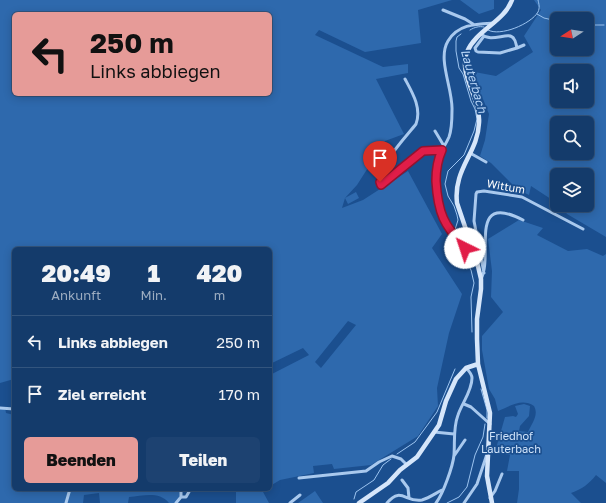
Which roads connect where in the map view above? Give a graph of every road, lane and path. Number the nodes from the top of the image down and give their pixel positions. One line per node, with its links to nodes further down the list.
1 (512, 0): 3 (main road)
2 (443, 10): 4 (street)
3 (494, 22): 4 (street); 5 (main road)
4 (473, 24): 10 (street)
5 (483, 34): 7 (street); 7 (street); 12 (main road)
6 (524, 45): 7 (street)
7 (517, 48)
8 (405, 79): 11 (street)
9 (436, 131): 10 (street)
10 (444, 146): 11 (street)
11 (442, 150): 16 (street)
12 (470, 153): 13 (street); 16 (main road)
13 (486, 162)
14 (523, 220): 17 (street)
15 (583, 229): 17 (street, Wittum)
16 (473, 250): 18 (main road)
17 (484, 273): 18 (street)
18 (481, 279): 19 (main road)
19 (478, 364): 20 (main road); 24 (main road)
20 (466, 368): 21 (street); 25 (main road)
21 (464, 404): 24 (street); 26 (street)
22 (0, 408): 23 (street)
23 (12, 409)
24 (490, 424): 28 (main road)
25 (434, 432): 26 (street); 30 (main road)
26 (454, 434): 29 (street)
27 (465, 440): 29 (street)
28 (488, 450): 42 (main road); 50 (street)
29 (454, 456): 34 (street)
30 (407, 465): 32 (street); 46 (main road)
31 (502, 474): 42 (street)
32 (299, 478)
33 (402, 480): 40 (street)
34 (442, 490): 41 (street); 49 (street)
35 (69, 491): 43 (street)
36 (181, 491): 39 (street)
37 (189, 491): 39 (street)
38 (300, 495): 45 (street)
39 (181, 497): 44 (street)
40 (409, 498): 41 (street); 47 (street)
41 (426, 498): 48 (street)
42 (491, 500)
43 (66, 503)
44 (176, 503)
45 (290, 503)
46 (358, 503)
47 (387, 503)
48 (425, 503)
49 (436, 503)
50 (464, 503)

